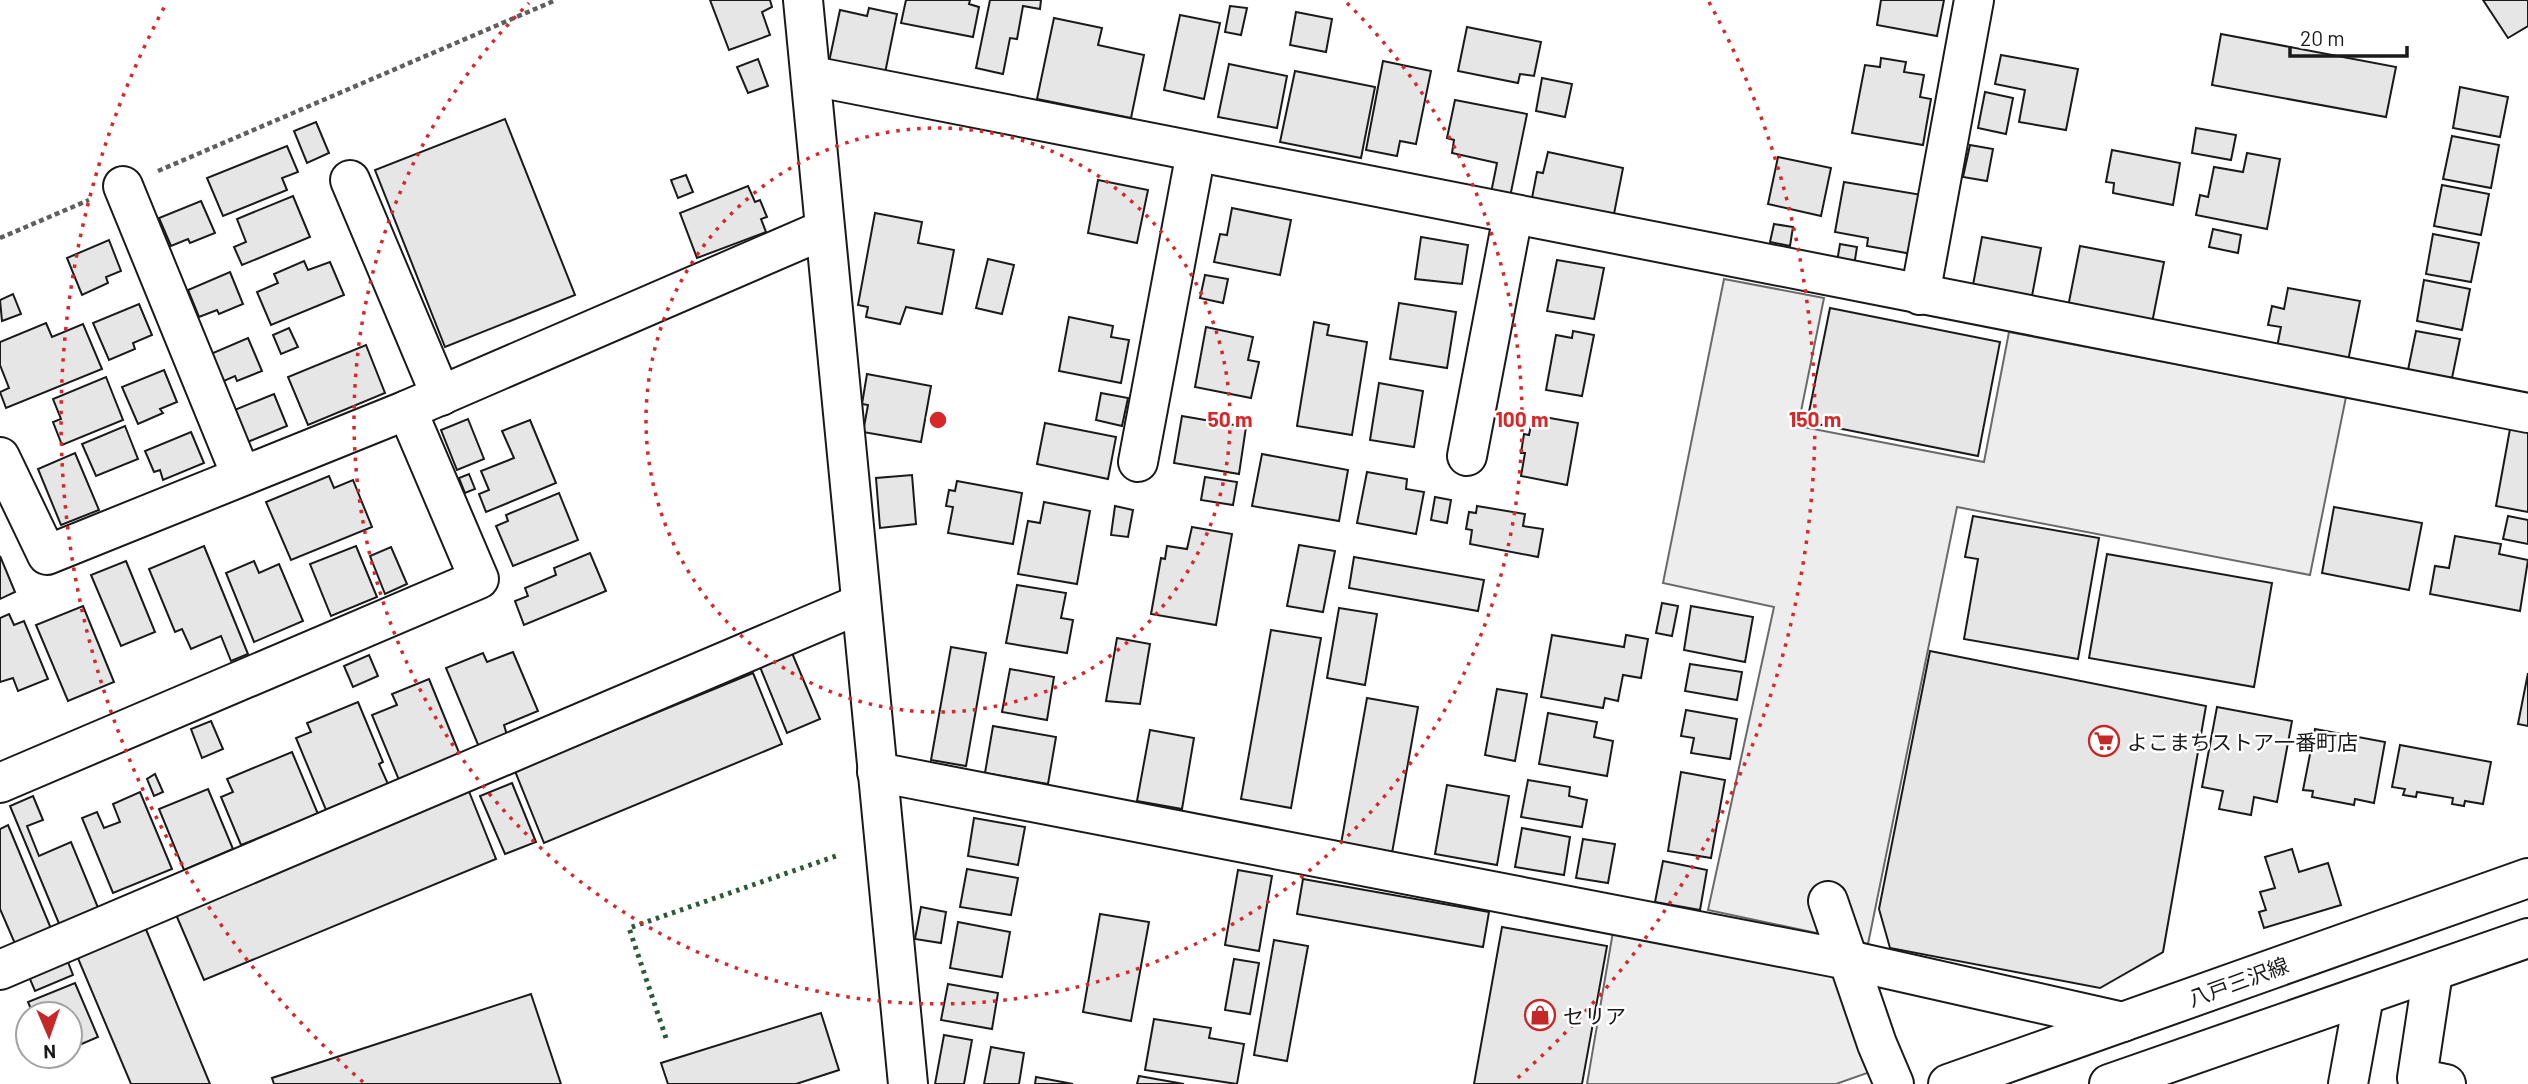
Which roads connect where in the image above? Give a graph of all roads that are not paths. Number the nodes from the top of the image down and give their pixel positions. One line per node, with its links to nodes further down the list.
1 (803, 0): 3 (street)
2 (1974, 0): 9 (street)
3 (812, 76): 4 (street); 8 (street)
4 (1196, 152): 7 (street); 14 (street)
5 (350, 180): 10 (street)
6 (123, 186): 15 (street)
7 (1513, 215): 9 (street); 12 (street)
8 (823, 230): 10 (street); 17 (street)
9 (1920, 295): 11 (street)
10 (424, 403): 15 (street); 19 (street)
11 (2528, 413)
12 (1467, 456)
13 (0, 457): 16 (street)
14 (1138, 462)
15 (241, 475): 16 (street)
16 (12, 511)
17 (860, 604): 18 (street); 24 (street)
18 (877, 772): 23 (street); 28 (street)
19 (0, 783)
20 (2528, 878): 27 (street, 八戸三沢線)
21 (1828, 901): 23 (street)
22 (2528, 939): 25 (street)
23 (1849, 960): 27 (street); 29 (street)
24 (0, 970)
25 (2433, 972): 26 (street); 33 (street)
26 (2364, 996): 31 (street); 32 (street)
27 (2123, 1022): 30 (street, 八戸三沢線)
28 (908, 1084)
29 (1894, 1084)
30 (1948, 1084)
31 (2109, 1084)
32 (2348, 1084)
33 (2446, 1084)

